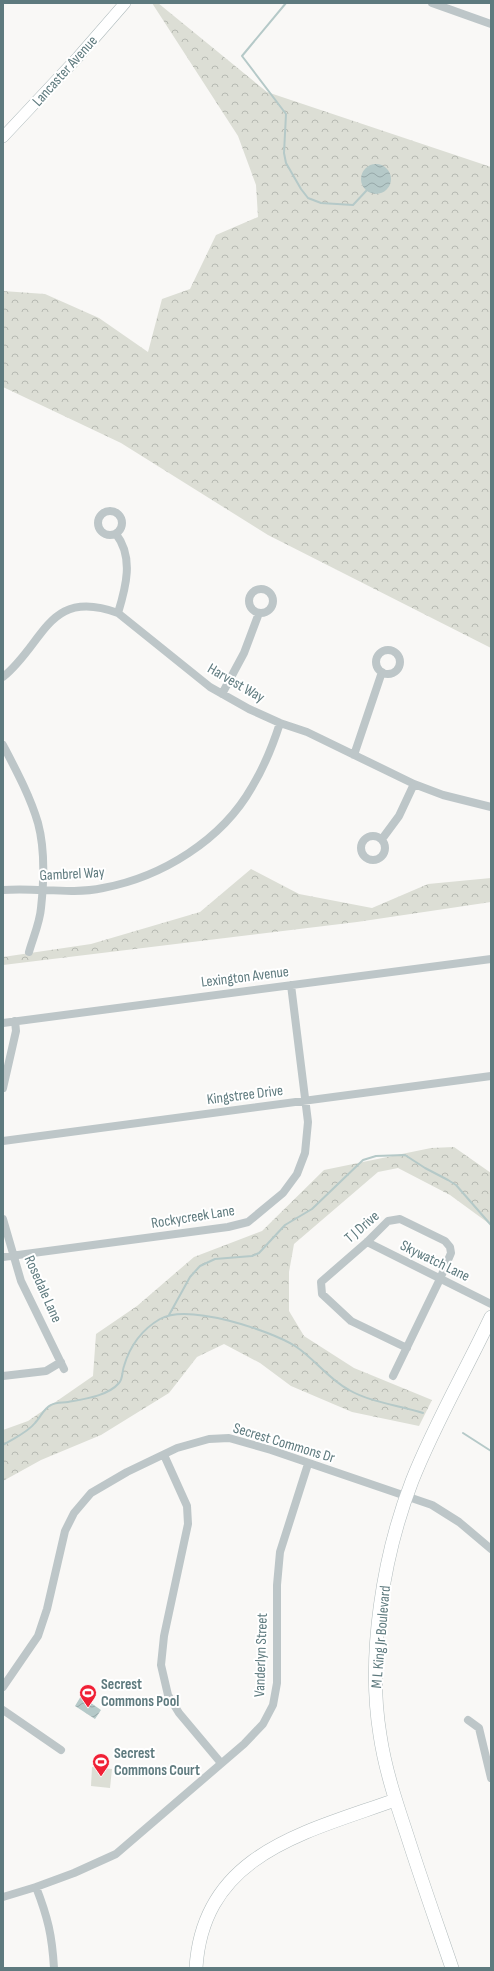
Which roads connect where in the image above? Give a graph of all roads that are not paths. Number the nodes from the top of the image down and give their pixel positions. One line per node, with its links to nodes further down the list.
1 (125, 3): 4 (main road, Lancaster Avenue)
2 (432, 3): 3 (street)
3 (491, 24)
4 (3, 137)
5 (116, 534): 6 (street)
6 (118, 613): 9 (street, Harvest Way); 10 (street, Harvest Way)
7 (259, 613): 10 (street)
8 (382, 672): 13 (street)
9 (3, 677)
10 (222, 694): 11 (street, Harvest Way)
11 (280, 723): 13 (street, Harvest Way); 18 (street, Gambrel Way)
12 (3, 745): 18 (street)
13 (354, 755): 14 (street, Harvest Way)
14 (414, 784): 15 (street, Harvest Way); 16 (street)
15 (491, 807)
16 (382, 839)
17 (3, 890): 18 (street, Gambrel Way)
18 (42, 890): 19 (street)
19 (29, 952)
20 (491, 959): 21 (street, Lexington Avenue)
21 (290, 985): 22 (street, Lexington Avenue); 26 (street, Rockycreek Lane)
22 (15, 1021): 23 (street, Lexington Avenue); 25 (street)
23 (3, 1023)
24 (491, 1076): 26 (street, Kingstree Drive)
25 (3, 1088)
26 (305, 1101): 27 (street, Kingstree Drive); 30 (street, Rockycreek Lane)
27 (3, 1141)
28 (3, 1219): 30 (street, Rosedale Lane)
29 (367, 1242): 32 (street, Skywatch Lane); 32 (street, T J Drive); 35 (street, T J Drive)
30 (13, 1256): 31 (street, Rockycreek Lane); 36 (street, Rosedale Lane)
31 (3, 1257)
32 (440, 1279): 33 (street, Skywatch Lane); 35 (street, T J Drive)
33 (491, 1304)
34 (491, 1317): 40 (main road, M L King Jr Boulevard)
35 (407, 1348): 37 (street, T J Drive)
36 (3, 1376)
37 (393, 1376)
38 (164, 1455): 39 (street, Secrest Commons Dr); 42 (street, Secrest Commons Dr); 46 (street)
39 (308, 1464): 40 (street, Secrest Commons Dr); 46 (street, Vanderlyn Street)
40 (407, 1497): 41 (street, Secrest Commons Dr); 48 (main road, M L King Jr Boulevard)
41 (491, 1549)
42 (3, 1687)
43 (3, 1710): 45 (street)
44 (468, 1720): 47 (street)
45 (61, 1750)
46 (221, 1763): 49 (street, Vanderlyn Street)
47 (491, 1778)
48 (395, 1800): 52 (main road); 53 (main road, M L King Jr Boulevard)
49 (36, 1888): 50 (street, Vanderlyn Street); 51 (street)
50 (3, 1897)
51 (54, 1968)
52 (196, 1968)
53 (452, 1968)

